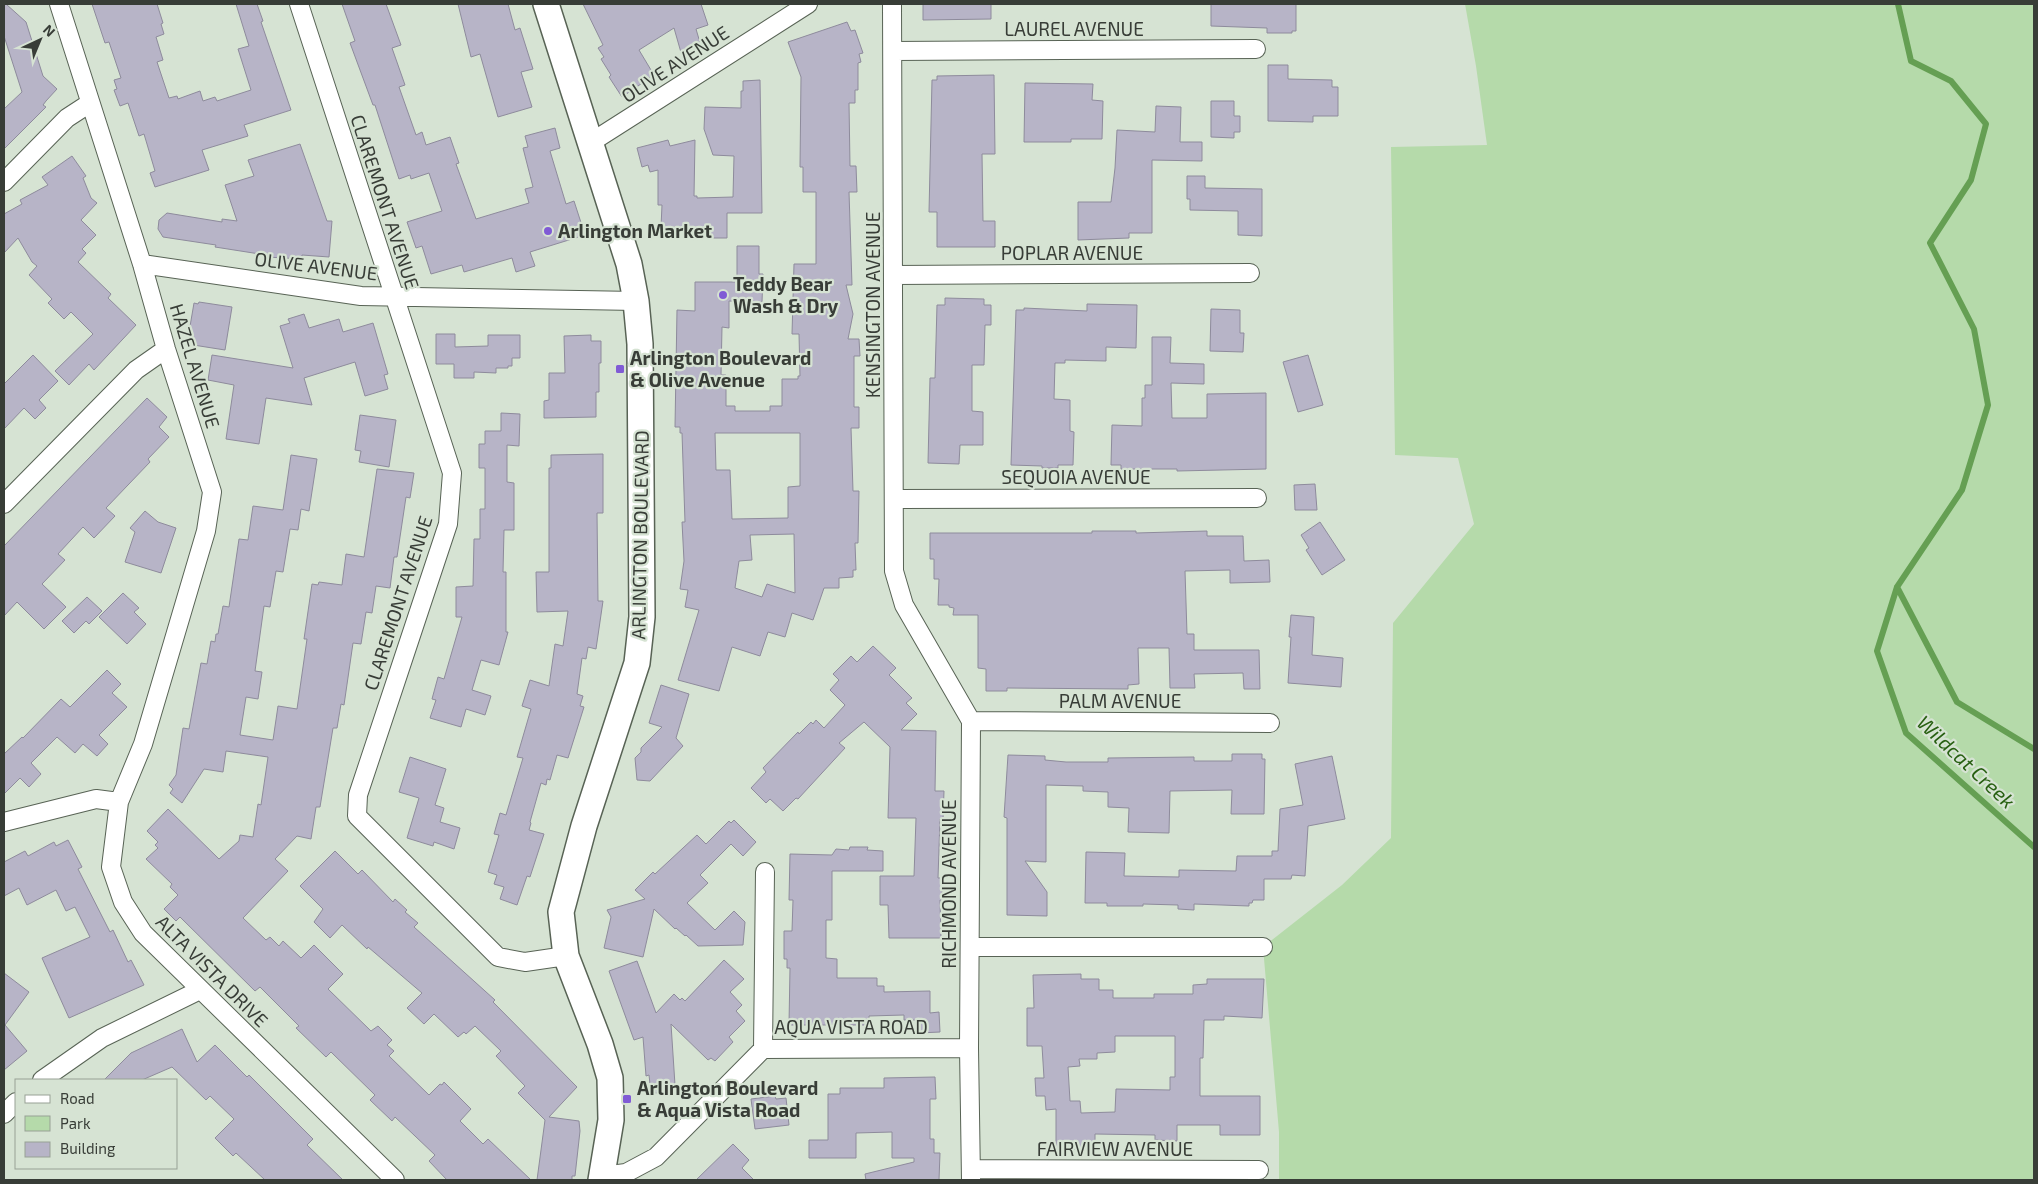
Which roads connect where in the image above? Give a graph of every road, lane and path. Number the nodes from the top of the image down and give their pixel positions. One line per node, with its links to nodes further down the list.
1 (59, 4): 8 (street, HAZEL AVENUE)
2 (299, 4): 14 (street, CLAREMONT AVENUE)
3 (546, 4): 9 (main road, ARLINGTON BOULEVARD)
4 (808, 4): 9 (street, OLIVE AVENUE)
5 (892, 4): 7 (street, KENSINGTON AVENUE)
6 (1256, 49): 7 (street, LAUREL AVENUE)
7 (892, 51): 13 (street, KENSINGTON AVENUE)
8 (90, 103): 10 (street); 11 (street, HAZEL AVENUE)
9 (590, 143): 15 (main road, ARLINGTON BOULEVARD)
10 (4, 182)
11 (142, 264): 14 (street, OLIVE AVENUE); 16 (street, HAZEL AVENUE)
12 (1250, 273): 13 (street, POPLAR AVENUE)
13 (894, 275): 18 (street, KENSINGTON AVENUE)
14 (394, 297): 15 (street, OLIVE AVENUE); 28 (street, CLAREMONT AVENUE)
15 (636, 301): 28 (main road, ARLINGTON BOULEVARD)
16 (166, 349): 19 (street); 22 (street, HAZEL AVENUE)
17 (1257, 498): 18 (street, SEQUOIA AVENUE)
18 (895, 499): 20 (street, KENSINGTON AVENUE)
19 (4, 504)
20 (971, 721): 21 (street, PALM AVENUE); 26 (street, RICHMOND AVENUE)
21 (1270, 723)
22 (143, 744): 23 (street, ALTA VISTA DRIVE)
23 (119, 802): 24 (street); 29 (street, ALTA VISTA DRIVE)
24 (4, 822)
25 (765, 872): 31 (street)
26 (970, 947): 27 (street); 30 (street, RICHMOND AVENUE)
27 (1263, 947)
28 (566, 956): 37 (main road, ARLINGTON BOULEVARD)
29 (200, 990): 32 (street); 38 (street, ALTA VISTA DRIVE)
30 (969, 1048): 31 (street, AQUA VISTA ROAD); 36 (street, RICHMOND AVENUE)
31 (763, 1049): 37 (street, AQUA VISTA ROAD)
32 (43, 1079)
33 (15, 1103): 34 (street)
34 (4, 1114)
35 (1259, 1170): 36 (street, FAIRVIEW AVENUE)
36 (971, 1175)
37 (602, 1178)
38 (395, 1180)

